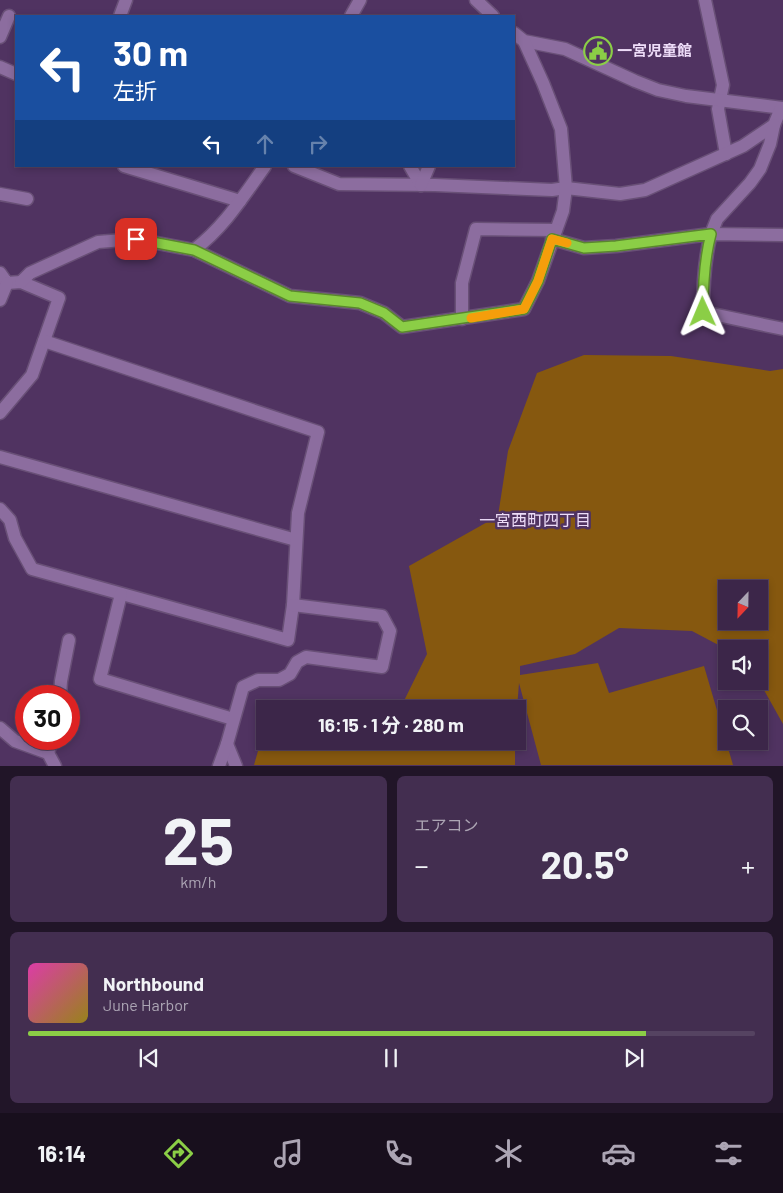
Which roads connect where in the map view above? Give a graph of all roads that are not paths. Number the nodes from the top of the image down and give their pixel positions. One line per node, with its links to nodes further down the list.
1 (126, 0): 6 (street)
2 (360, 0): 7 (street)
3 (705, 0): 13 (street)
4 (479, 8): 8 (street)
5 (9, 15): 9 (street)
6 (120, 15)
7 (352, 15)
8 (491, 15)
9 (0, 37)
10 (519, 37): 13 (street); 25 (street)
11 (0, 67): 12 (street)
12 (15, 74)
13 (720, 100): 14 (street); 18 (street)
14 (782, 108): 15 (street)
15 (774, 125): 16 (street); 18 (street)
16 (770, 144): 17 (street); 29 (street)
17 (783, 147)
18 (726, 154): 25 (street)
19 (127, 167): 28 (street)
20 (263, 167): 28 (street)
21 (296, 167): 24 (street)
22 (429, 167): 24 (street)
23 (414, 168): 24 (street)
24 (421, 185): 25 (street)
25 (566, 188): 30 (street)
26 (0, 194): 27 (street)
27 (27, 199)
28 (240, 201): 32 (street)
29 (711, 234): 30 (street); 31 (street); 37 (street)
30 (554, 235): 36 (street); 36 (street)
31 (783, 235)
32 (194, 250): 34 (street); 36 (street)
33 (3, 278): 34 (street); 35 (street)
34 (21, 282): 38 (street)
35 (0, 300)
36 (462, 319)
37 (783, 329)
38 (44, 341): 39 (street); 42 (street)
39 (0, 413)
40 (0, 457): 42 (street)
41 (0, 509): 43 (street)
42 (296, 540): 44 (street)
43 (121, 594): 44 (street); 47 (street)
44 (293, 605): 47 (street)
45 (69, 640): 46 (street)
46 (61, 685)
47 (233, 718): 49 (street)
48 (0, 728): 51 (street)
49 (227, 744): 53 (street); 54 (street)
50 (49, 750): 51 (street)
51 (48, 753): 52 (street)
52 (56, 766)
53 (219, 766)
54 (236, 766)

